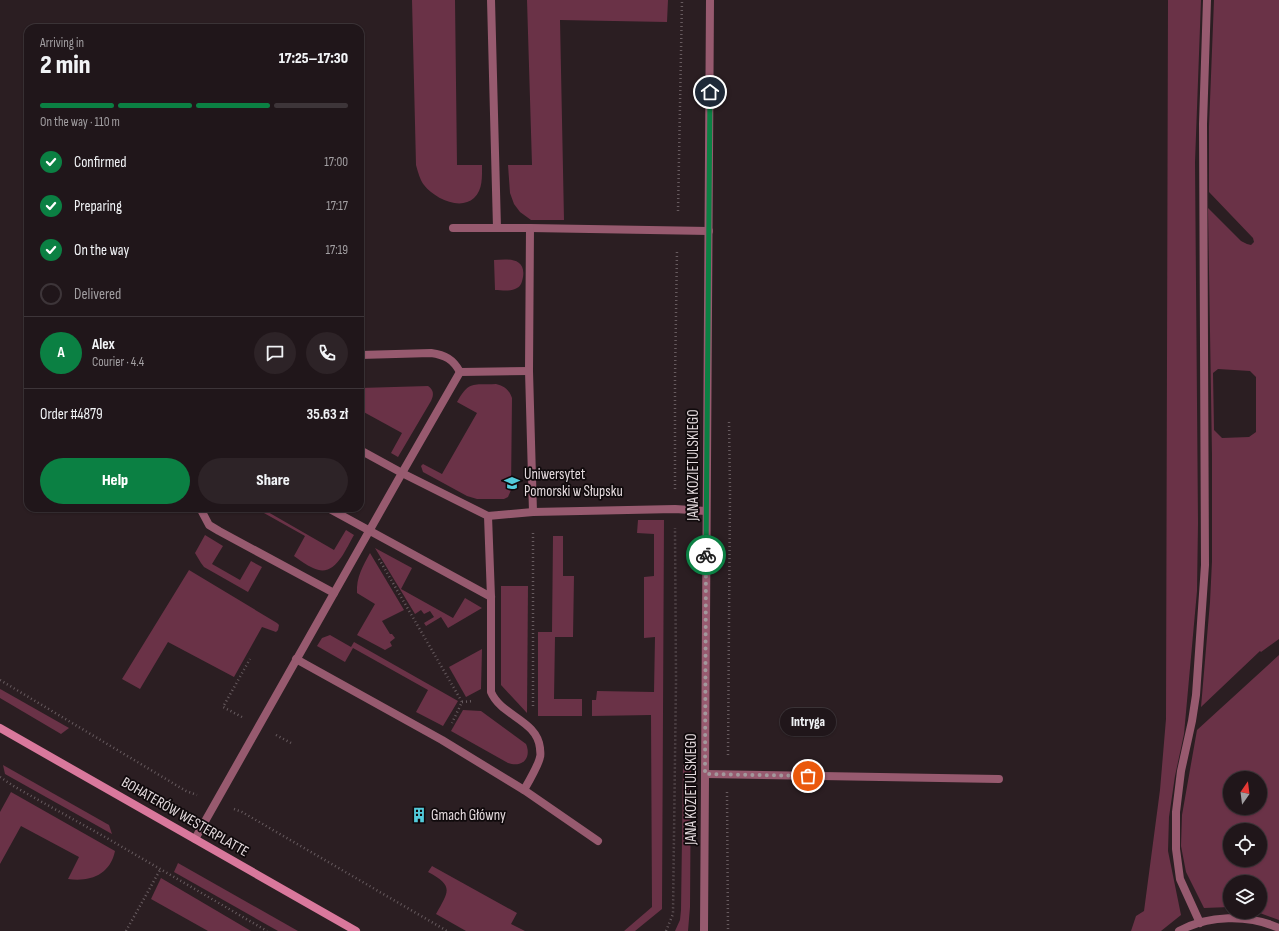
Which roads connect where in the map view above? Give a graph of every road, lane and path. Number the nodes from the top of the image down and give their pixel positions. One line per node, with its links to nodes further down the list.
1 (491, 0): 6 (street)
2 (682, 0): 8 (path)
3 (710, 0): 9 (street, JANA KOZIETULSKIEGO)
4 (1207, 0): 39 (street)
5 (453, 228): 6 (street)
6 (497, 228): 7 (street)
7 (530, 228): 8 (street); 11 (street)
8 (678, 230): 9 (street); 16 (path)
9 (709, 231): 17 (street, JANA KOZIETULSKIEGO)
10 (364, 355): 12 (street)
11 (529, 371): 12 (street); 20 (street)
12 (460, 372): 15 (street)
13 (729, 414): 32 (path)
14 (364, 452): 15 (street)
15 (402, 473): 21 (street); 22 (street)
16 (675, 509): 17 (street); 20 (street); 44 (path)
17 (706, 511): 31 (street, JANA KOZIETULSKIEGO)
18 (202, 512): 23 (street)
19 (335, 512): 22 (street)
20 (533, 512): 21 (street); 29 (path)
21 (488, 516): 24 (street)
22 (369, 531): 23 (street); 24 (street); 30 (path)
23 (334, 593): 26 (street)
24 (491, 597): 29 (street)
25 (250, 659): 27 (path)
26 (296, 659): 27 (street); 30 (street)
27 (259, 726): 36 (street)
28 (0, 728): 36 (main road, BOHATERÓW WESTERPLATTE)
29 (533, 731): 35 (street)
30 (442, 740): 35 (street)
31 (705, 774): 32 (street); 45 (street, JANA KOZIETULSKIEGO)
32 (728, 775): 34 (street); 46 (path)
33 (0, 777): 38 (path)
34 (999, 778)
35 (524, 790): 37 (street)
36 (195, 839): 43 (main road, BOHATERÓW WESTERPLATTE)
37 (598, 841)
38 (160, 870): 41 (path); 42 (path)
39 (1200, 922): 40 (street); 47 (street)
40 (1279, 928)
41 (126, 931)
42 (267, 931)
43 (356, 931)
44 (666, 931)
45 (704, 931)
46 (728, 931)
47 (1179, 931)

